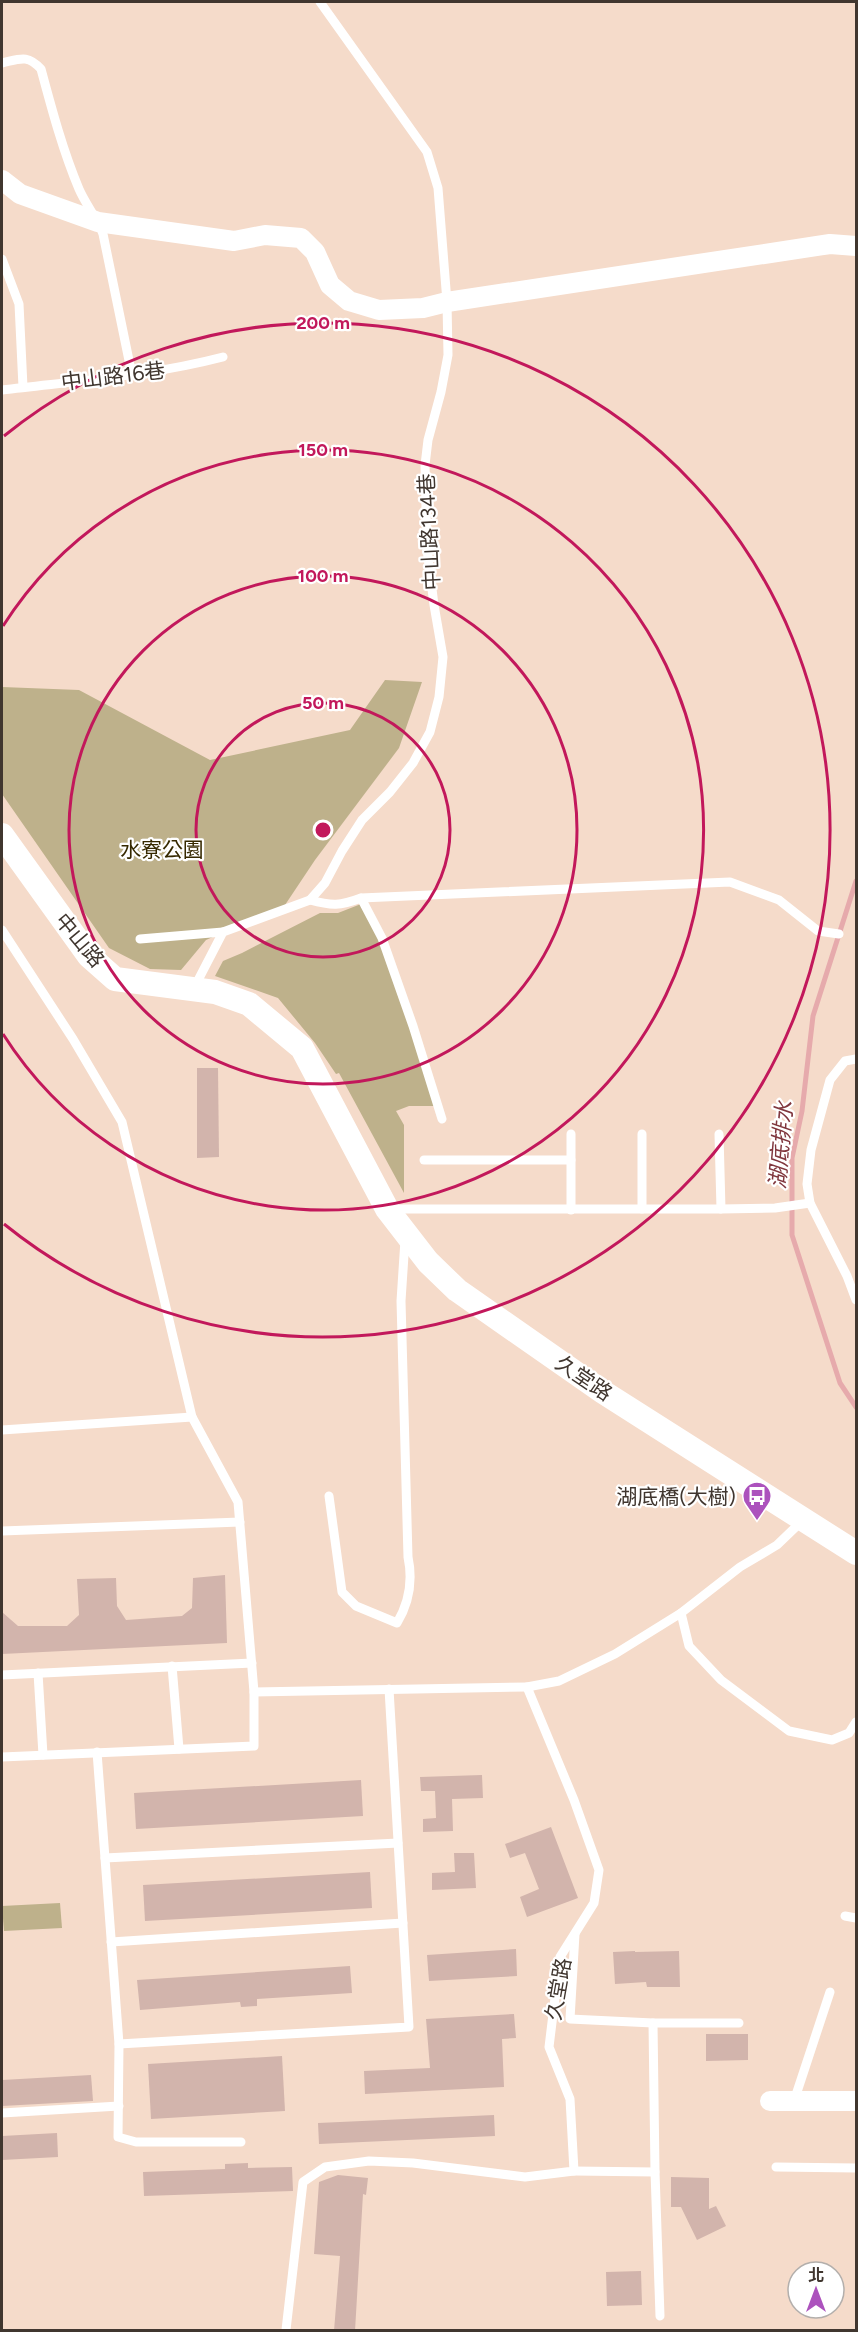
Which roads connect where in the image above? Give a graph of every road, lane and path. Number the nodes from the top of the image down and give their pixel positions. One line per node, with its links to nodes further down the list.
1 (320, 2): 7 (lane, 中山路134巷)
2 (2, 63): 4 (lane)
3 (2, 180): 4 (street)
4 (98, 222): 7 (street); 9 (lane)
5 (856, 246): 7 (street)
6 (2, 258): 10 (lane)
7 (447, 302): 14 (lane, 中山路134巷)
8 (223, 357): 9 (lane, 中山路16巷)
9 (132, 375): 10 (lane, 中山路16巷)
10 (23, 387): 11 (lane, 中山路16巷)
11 (2, 390)
12 (2, 834): 19 (street, 中山路)
13 (361, 898): 14 (lane); 17 (lane); 21 (lane)
14 (310, 900): 16 (lane)
15 (2, 930): 34 (lane)
16 (223, 932): 18 (lane); 19 (lane)
17 (839, 934)
18 (140, 939)
19 (193, 991): 28 (street, 久堂路)
20 (856, 1059): 27 (lane)
21 (442, 1119)
22 (571, 1134): 26 (lane)
23 (642, 1134): 29 (lane)
24 (719, 1134): 30 (lane)
25 (424, 1160): 26 (lane)
26 (571, 1160): 31 (lane)
27 (810, 1203): 30 (lane); 33 (lane)
28 (387, 1209): 31 (lane); 32 (street, 久堂路)
29 (642, 1209): 30 (lane); 31 (lane)
30 (721, 1209)
31 (571, 1210)
32 (406, 1235): 36 (lane); 37 (street, 久堂路)
33 (856, 1300)
34 (192, 1417): 35 (lane); 38 (lane)
35 (2, 1430)
36 (329, 1496)
37 (803, 1520): 40 (street, 久堂路); 41 (lane)
38 (240, 1522): 39 (lane); 42 (lane)
39 (2, 1531)
40 (856, 1553)
41 (681, 1613): 46 (lane); 49 (lane)
42 (252, 1663): 43 (lane); 48 (lane)
43 (172, 1666): 44 (lane); 50 (lane)
44 (38, 1673): 45 (lane); 52 (lane)
45 (2, 1675)
46 (527, 1687): 47 (lane); 59 (lane, 久堂路)
47 (389, 1689): 48 (lane); 54 (lane)
48 (254, 1692): 50 (lane)
49 (856, 1722)
50 (179, 1749): 51 (lane)
51 (97, 1752): 52 (lane); 55 (lane)
52 (43, 1755): 53 (lane)
53 (2, 1756)
54 (398, 1843): 55 (lane); 58 (lane)
55 (105, 1858): 60 (lane)
56 (845, 1916): 57 (lane)
57 (856, 1918)
58 (403, 1923): 60 (lane); 64 (lane)
59 (576, 1932): 62 (lane); 73 (lane, 久堂路)
60 (111, 1942): 64 (lane)
61 (830, 1992): 66 (lane)
62 (653, 2023): 63 (lane); 74 (lane)
63 (739, 2023)
64 (120, 2044): 68 (lane)
65 (770, 2101): 66 (street)
66 (794, 2101): 67 (street)
67 (856, 2101)
68 (119, 2106): 69 (lane); 70 (lane)
69 (2, 2113)
70 (241, 2142)
71 (776, 2167): 72 (lane)
72 (856, 2168)
73 (574, 2171): 74 (lane); 76 (lane)
74 (655, 2172): 75 (lane)
75 (660, 2316)
76 (286, 2331)

